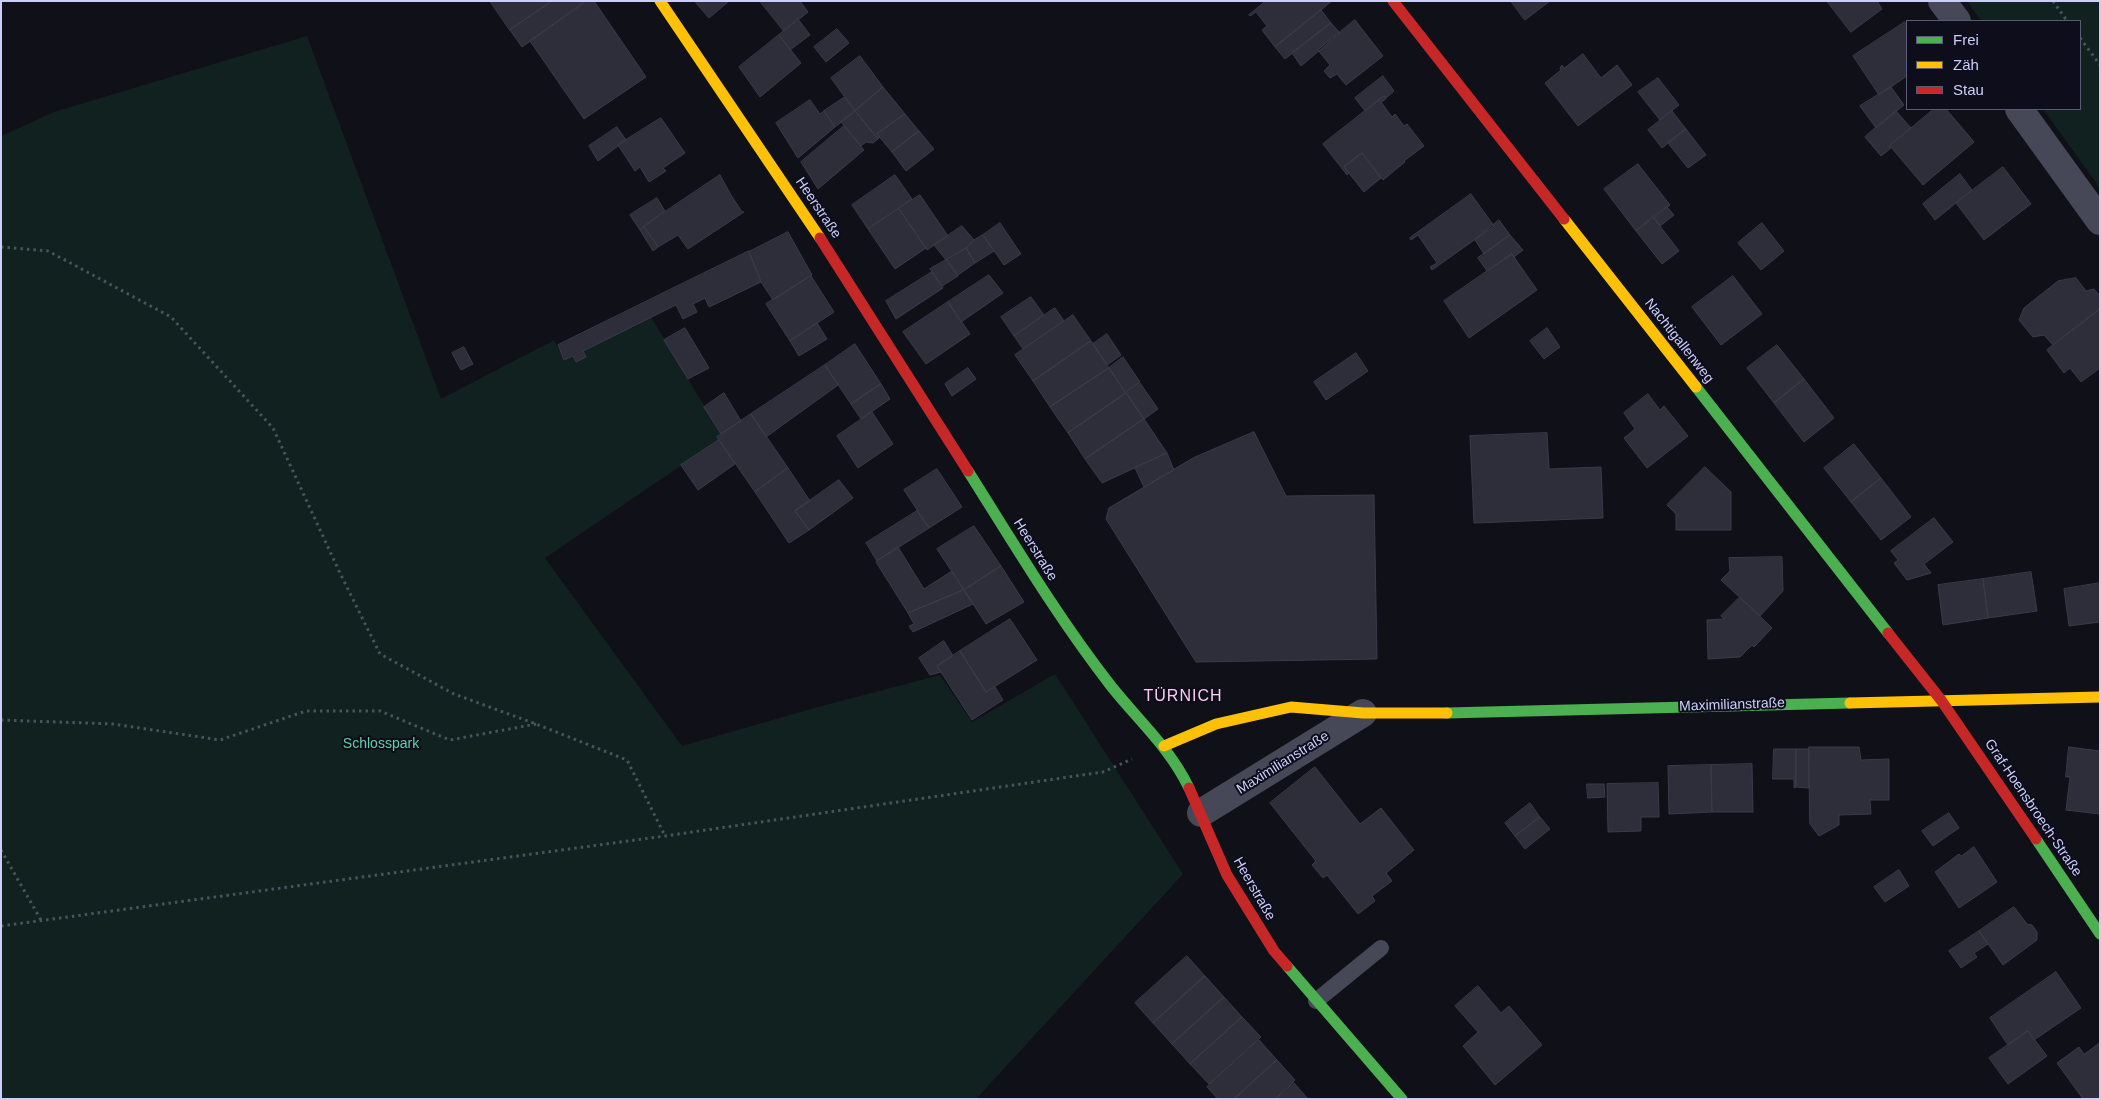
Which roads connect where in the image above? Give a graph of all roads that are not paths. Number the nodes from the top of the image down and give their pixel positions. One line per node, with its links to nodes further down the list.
1 (660, 1): 10 (street, Heerstraße)
2 (1392, 1): 8 (street, Nachtigallenweg)
3 (1942, 1): 4 (street)
4 (1956, 20)
5 (2020, 110): 6 (street)
6 (2100, 222)
7 (2100, 697): 8 (street, Maximilianstraße)
8 (1941, 700): 9 (street, Maximilianstraße); 12 (street, Graf-Hoensbroech-Straße)
9 (1363, 713): 10 (street, Maximilianstraße); 11 (street, Maximilianstraße)
10 (1164, 746): 11 (street, Heerstraße)
11 (1201, 813): 14 (street, Heerstraße)
12 (2100, 934)
13 (1381, 948): 14 (lane)
14 (1316, 1001): 15 (street, Heerstraße)
15 (1402, 1099)

